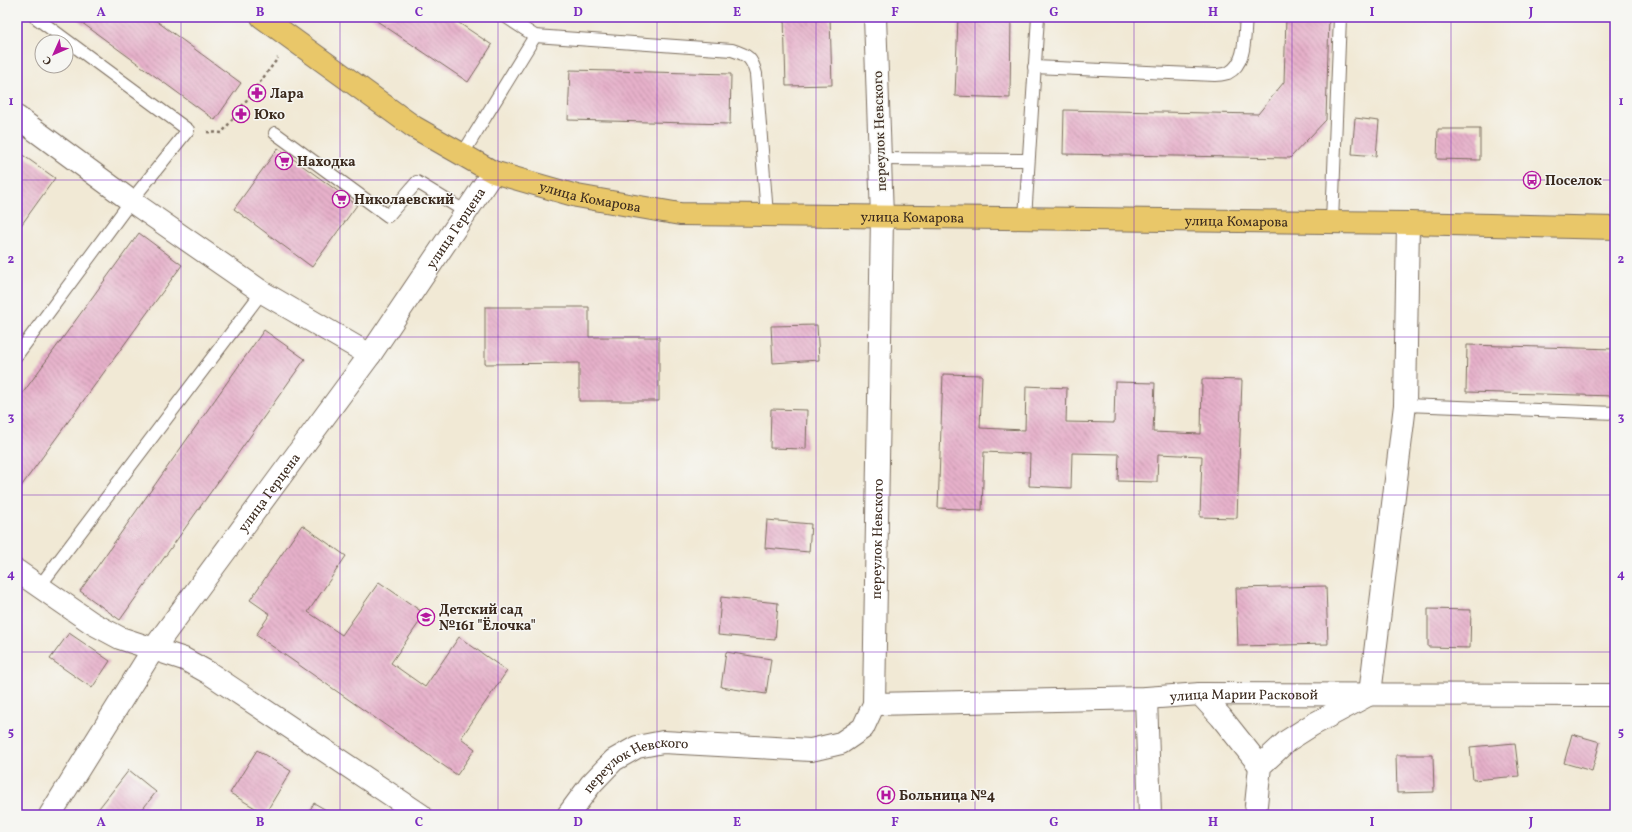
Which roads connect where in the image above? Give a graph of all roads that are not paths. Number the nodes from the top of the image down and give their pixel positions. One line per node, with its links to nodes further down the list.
1 (35, 17): 16 (lane)
2 (506, 17): 8 (lane)
3 (875, 17): 13 (street, переулок Невского)
4 (1038, 17): 9 (lane)
5 (1246, 17): 9 (lane)
6 (1340, 17): 21 (lane)
7 (267, 18): 12 (main road, улица Комарова)
8 (535, 36): 12 (lane); 18 (lane)
9 (1034, 67): 14 (lane)
10 (17, 117): 16 (street)
11 (275, 133): 17 (lane)
12 (462, 155): 15 (main road, улица Комарова)
13 (880, 159): 14 (lane); 19 (street, переулок Невского)
14 (1028, 160): 20 (lane)
15 (493, 172): 17 (street, улица Герцена); 18 (main road, улица Комарова)
16 (130, 201): 24 (street); 25 (lane)
17 (466, 212): 26 (street, улица Герцена)
18 (767, 215): 19 (main road, улица Комарова)
19 (882, 217): 20 (main road, улица Комарова); 36 (street, переулок Невского)
20 (1025, 218): 21 (main road, улица Комарова)
21 (1332, 222): 22 (main road, улица Комарова)
22 (1408, 223): 23 (main road, улица Комарова); 27 (street)
23 (1615, 228)
24 (262, 292): 26 (street); 30 (lane)
25 (17, 355)
26 (370, 355): 31 (street, улица Герцена)
27 (1405, 405): 28 (lane); 33 (street)
28 (1615, 413)
29 (17, 571): 30 (street)
30 (40, 587): 31 (street)
31 (154, 648): 39 (street, улица Герцена); 40 (street)
32 (1200, 694): 33 (street, улица Марии Расковой); 35 (street, улица Марии Расковой); 37 (street)
33 (1370, 694): 34 (street, улица Марии Расковой); 37 (street)
34 (1615, 695)
35 (1146, 698): 36 (street, улица Марии Расковой); 42 (street)
36 (874, 704): 41 (street, переулок Невского)
37 (1260, 766): 38 (street)
38 (1256, 805)
39 (50, 815)
40 (421, 815)
41 (568, 815)
42 (1150, 815)

